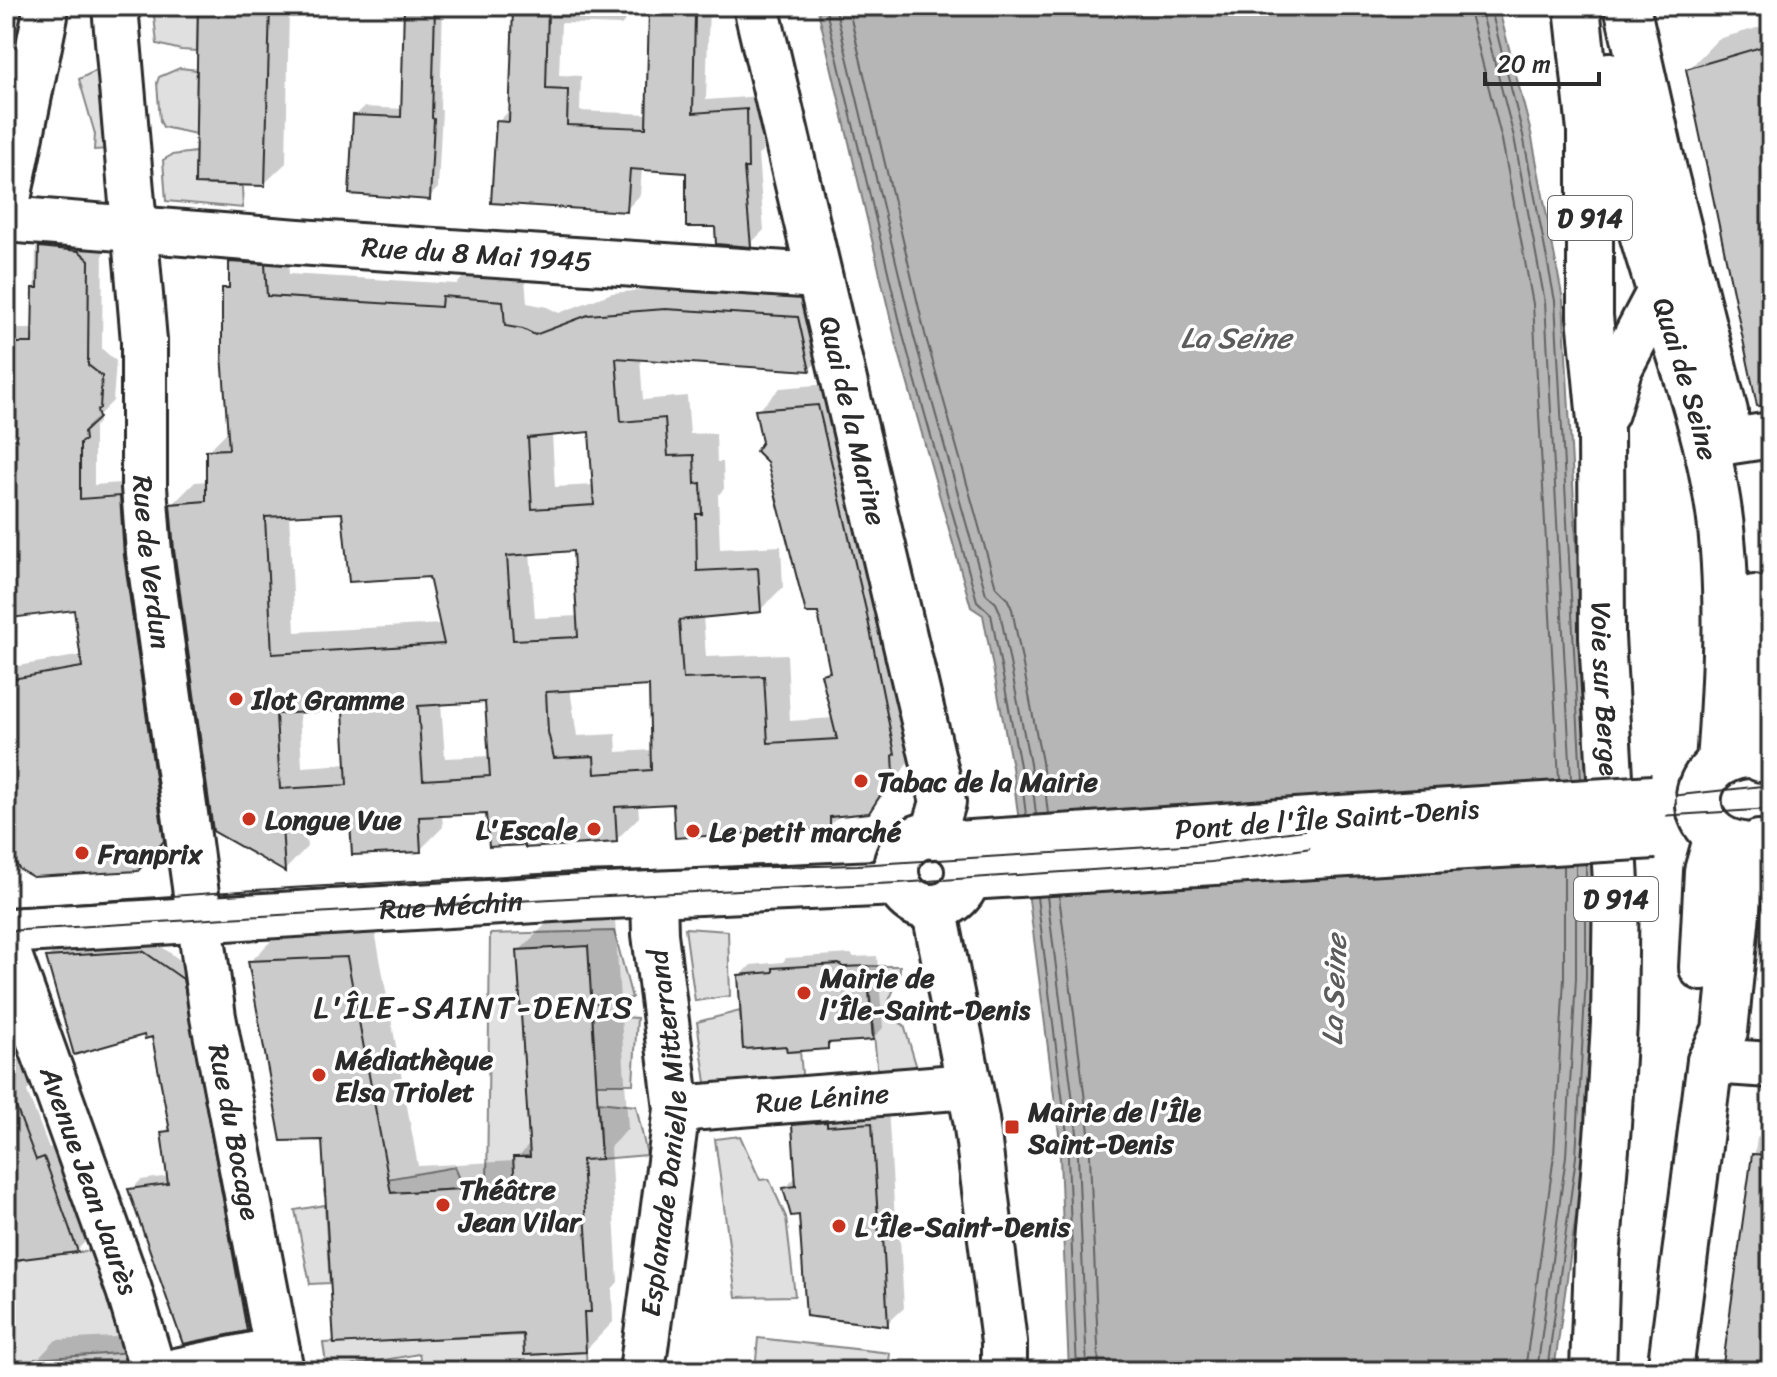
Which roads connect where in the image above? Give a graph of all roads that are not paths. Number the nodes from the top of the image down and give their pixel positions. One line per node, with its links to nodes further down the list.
1 (45, 6): 8 (main road)
2 (115, 6): 10 (main road, Rue de Verdun)
3 (756, 6): 11 (main road, Quai de la Marine)
4 (1577, 6): 13 (main road, Voie sur Berge / D 914)
5 (1588, 6): 12 (main road, Quai de Seine / D 914)
6 (1627, 6): 7 (main road, Quai de Seine / D 914)
7 (1664, 170): 12 (main road); 14 (main road, Quai de Seine / D 914)
8 (6, 209)
9 (6, 219): 10 (main road, Rue du 8 Mai 1945)
10 (136, 227): 11 (main road, Rue du 8 Mai 1945); 20 (main road, Rue de Verdun)
11 (818, 276): 17 (main road, Quai de la Marine)
12 (1659, 293): 13 (main road); 15 (main road, Quai de Seine / D 914)
13 (1601, 431): 31 (main road, Voie sur Berge / D 914)
14 (1751, 438): 15 (main road, Quai de Seine / D 914)
15 (1729, 791): 16 (main road, Pont de l'Île Saint-Denis); 17 (main road, Pont de l'Île Saint-Denis, bridge); 25 (main road, D 914)
16 (1765, 839): 25 (main road, D 914)
17 (970, 855): 18 (main road); 21 (main road)
18 (897, 873): 19 (main road, Rue Méchin); 20 (main road, Rue Méchin); 21 (main road)
19 (654, 894): 20 (main road, Rue Méchin); 28 (main road, Esplanade Danielle Mitterrand)
20 (198, 906): 22 (main road, Rue Méchin); 23 (main road, Rue Méchin); 30 (main road, Rue du Bocage)
21 (934, 907): 27 (main road)
22 (6, 908)
23 (6, 931)
24 (6, 947): 32 (main road, Avenue Jean Jaurès)
25 (1710, 1061): 26 (main road); 29 (main road, D 914)
26 (1771, 1065)
27 (969, 1086): 28 (main road, Rue Lénine); 35 (main road)
28 (677, 1109): 34 (main road, Esplanade Danielle Mitterrand)
29 (1672, 1352): 36 (main road, D 914)
30 (279, 1361): 33 (main road)
31 (1594, 1370)
32 (153, 1371)
33 (176, 1371)
34 (642, 1371)
35 (1004, 1371)
36 (1656, 1371)

